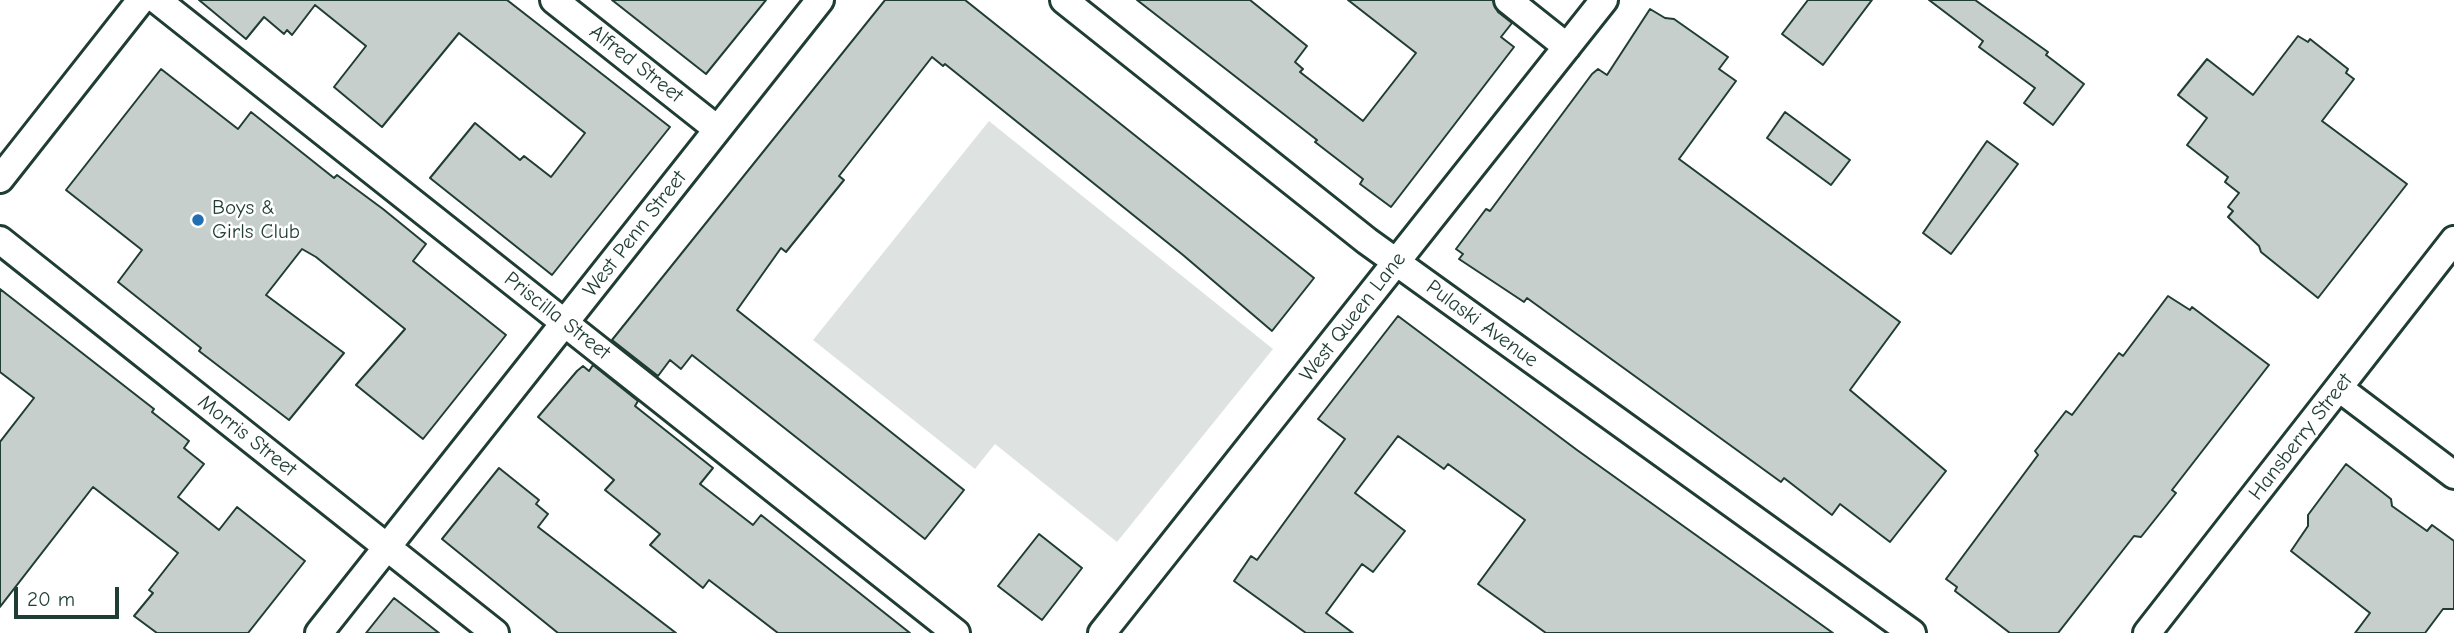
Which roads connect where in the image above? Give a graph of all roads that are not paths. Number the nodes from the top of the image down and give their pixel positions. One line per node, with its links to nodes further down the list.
1 (141, 0): 10 (street)
2 (157, 0): 14 (street, Priscilla Street)
3 (554, 0): 9 (street, Alfred Street)
4 (820, 0): 9 (street, West Penn Street)
5 (1063, 0): 13 (street, Pulaski Avenue)
6 (1508, 0): 8 (street)
7 (1604, 0): 8 (street, West Queen Lane)
8 (1567, 47): 13 (street, West Queen Lane)
9 (718, 129): 14 (street, West Penn Street)
10 (0, 180)
11 (0, 240): 17 (street, Morris Street)
12 (2454, 240): 15 (street, Hansberry Street)
13 (1397, 263): 21 (street, West Queen Lane); 22 (street, Pulaski Avenue)
14 (566, 323): 17 (street, West Penn Street); 20 (street, Priscilla Street)
15 (2339, 388): 16 (street); 23 (street, Hansberry Street)
16 (2454, 475)
17 (387, 547): 18 (street, West Penn Street); 19 (street, Morris Street)
18 (318, 633)
19 (495, 633)
20 (956, 633)
21 (1102, 633)
22 (1912, 633)
23 (2147, 633)

